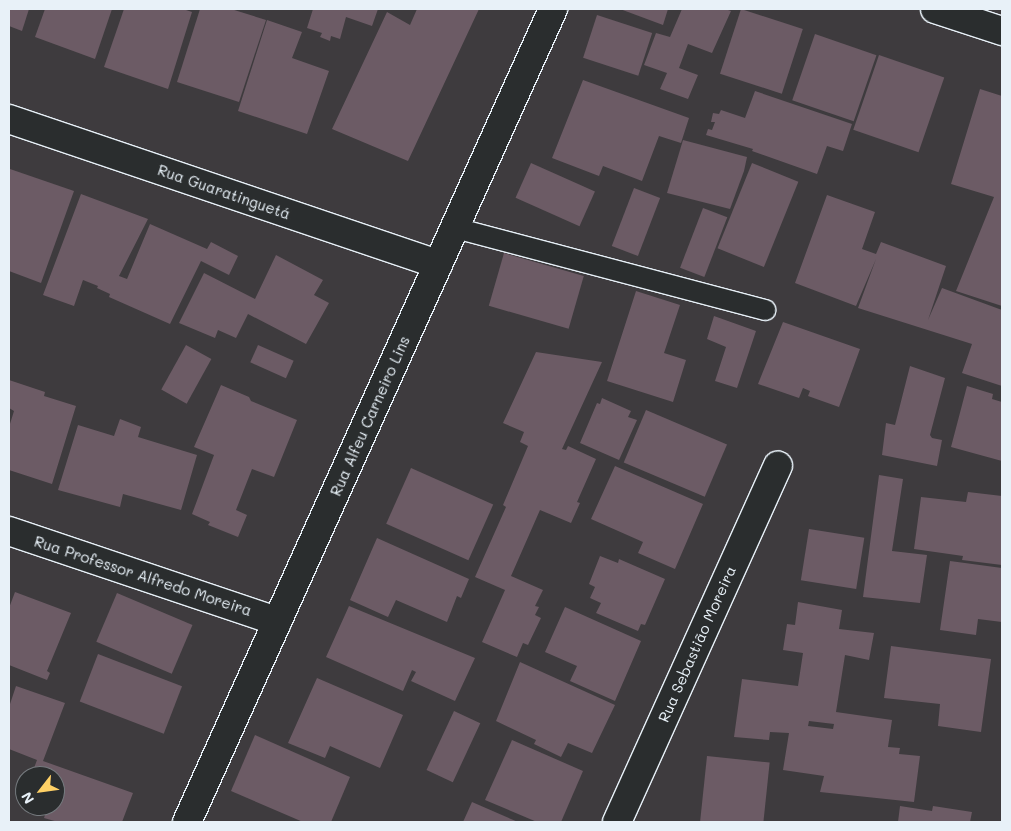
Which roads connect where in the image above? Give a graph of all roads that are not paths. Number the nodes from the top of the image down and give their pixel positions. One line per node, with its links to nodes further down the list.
1 (553, 9): 5 (street, Rua Alfeu Carneiro Lins)
2 (935, 9): 3 (street)
3 (1002, 31)
4 (9, 119): 6 (street, Rua Guaratinguetá)
5 (455, 228): 6 (street, Rua Alfeu Carneiro Lins); 7 (lane)
6 (438, 264): 10 (street, Rua Alfeu Carneiro Lins)
7 (765, 310)
8 (778, 466): 12 (street, Rua Sebastião Moreira)
9 (9, 531): 10 (street, Rua Professor Alfredo Moreira)
10 (278, 621): 11 (street, Rua Alfeu Carneiro Lins)
11 (187, 822)
12 (617, 822)

